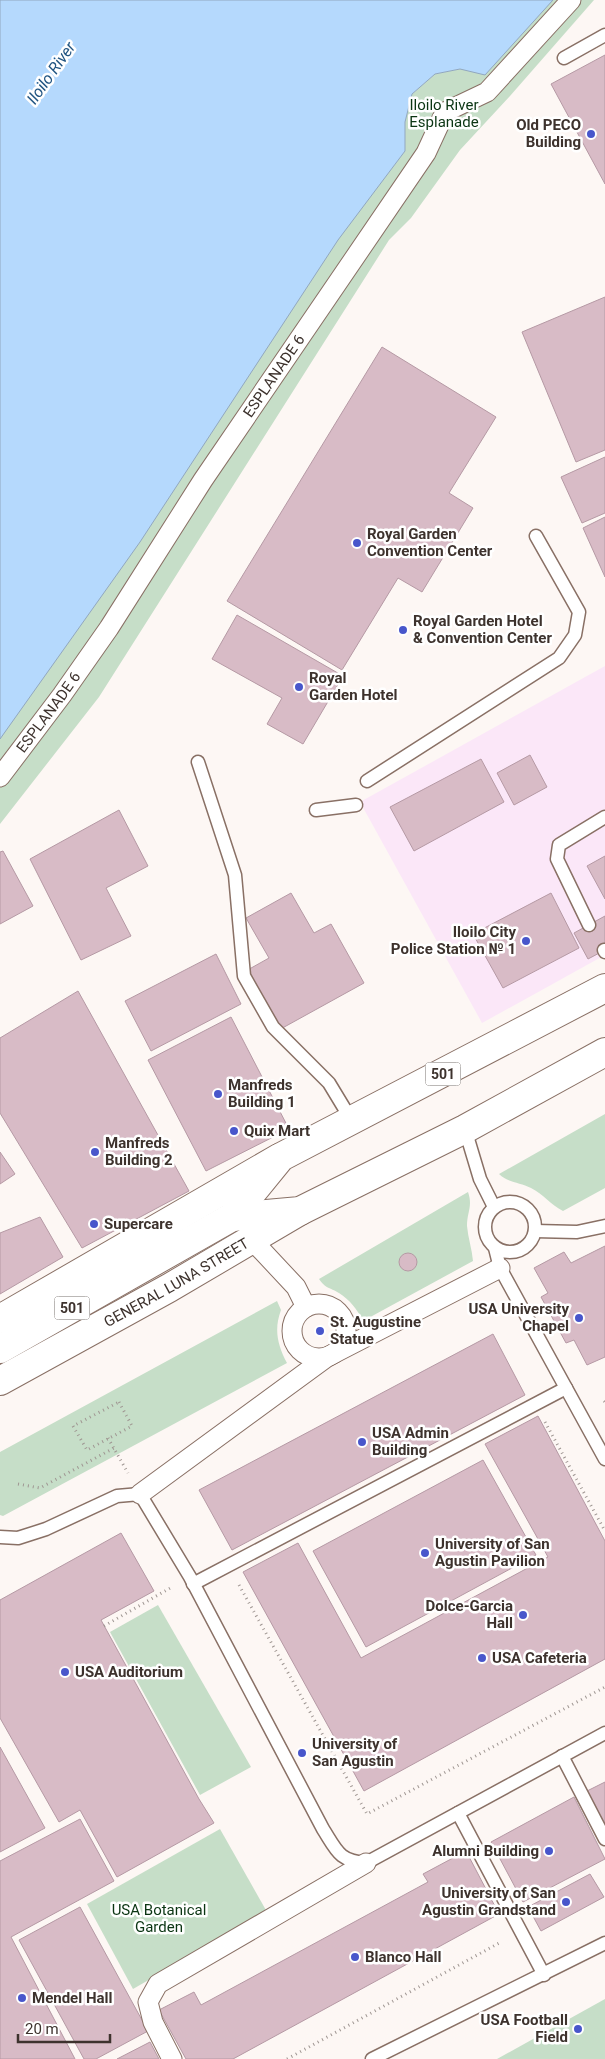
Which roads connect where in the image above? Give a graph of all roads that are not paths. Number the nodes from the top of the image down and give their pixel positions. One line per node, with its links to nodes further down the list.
1 (571, 0): 6 (street, ESPLANADE 6)
2 (605, 34): 3 (lane)
3 (564, 58)
4 (536, 536): 7 (lane)
5 (198, 762): 14 (lane)
6 (0, 777)
7 (367, 781)
8 (356, 805): 9 (lane)
9 (316, 810)
10 (605, 817): 11 (lane)
11 (589, 925)
12 (605, 988): 14 (main road, GENERAL LUNA STREET / 501)
13 (605, 1052): 15 (main road, GENERAL LUNA STREET / 501)
14 (352, 1121): 16 (main road, GENERAL LUNA STREET / 501)
15 (465, 1129): 17 (lane); 18 (main road, GENERAL LUNA STREET / 501)
16 (281, 1158): 19 (main road, GENERAL LUNA STREET / 501); 26 (main road, GENERAL LUNA STREET / 501)
17 (494, 1207): 21 (lane); 23 (lane)
18 (300, 1211): 19 (main road, GENERAL LUNA STREET / 501); 22 (main road, GENERAL LUNA STREET / 501)
19 (232, 1217): 27 (main road, 501)
20 (605, 1226): 21 (lane)
21 (535, 1231): 23 (lane)
22 (252, 1240): 25 (street); 29 (main road, GENERAL LUNA STREET / 501)
23 (495, 1248): 24 (lane)
24 (500, 1268): 28 (street); 30 (lane)
25 (306, 1307): 28 (street); 28 (street)
26 (0, 1319)
27 (0, 1349)
28 (332, 1354): 32 (street)
29 (0, 1381)
30 (566, 1388): 31 (lane); 34 (lane)
31 (605, 1459)
32 (140, 1494): 33 (lane); 34 (lane)
33 (0, 1537)
34 (191, 1581): 39 (lane)
35 (605, 1733): 36 (lane)
36 (562, 1756): 37 (lane); 38 (lane)
37 (458, 1813): 39 (lane); 41 (lane)
38 (605, 1839)
39 (366, 1863): 42 (street)
40 (605, 1944): 41 (lane)
41 (544, 1975): 43 (lane)
42 (172, 2059)
43 (372, 2059)

